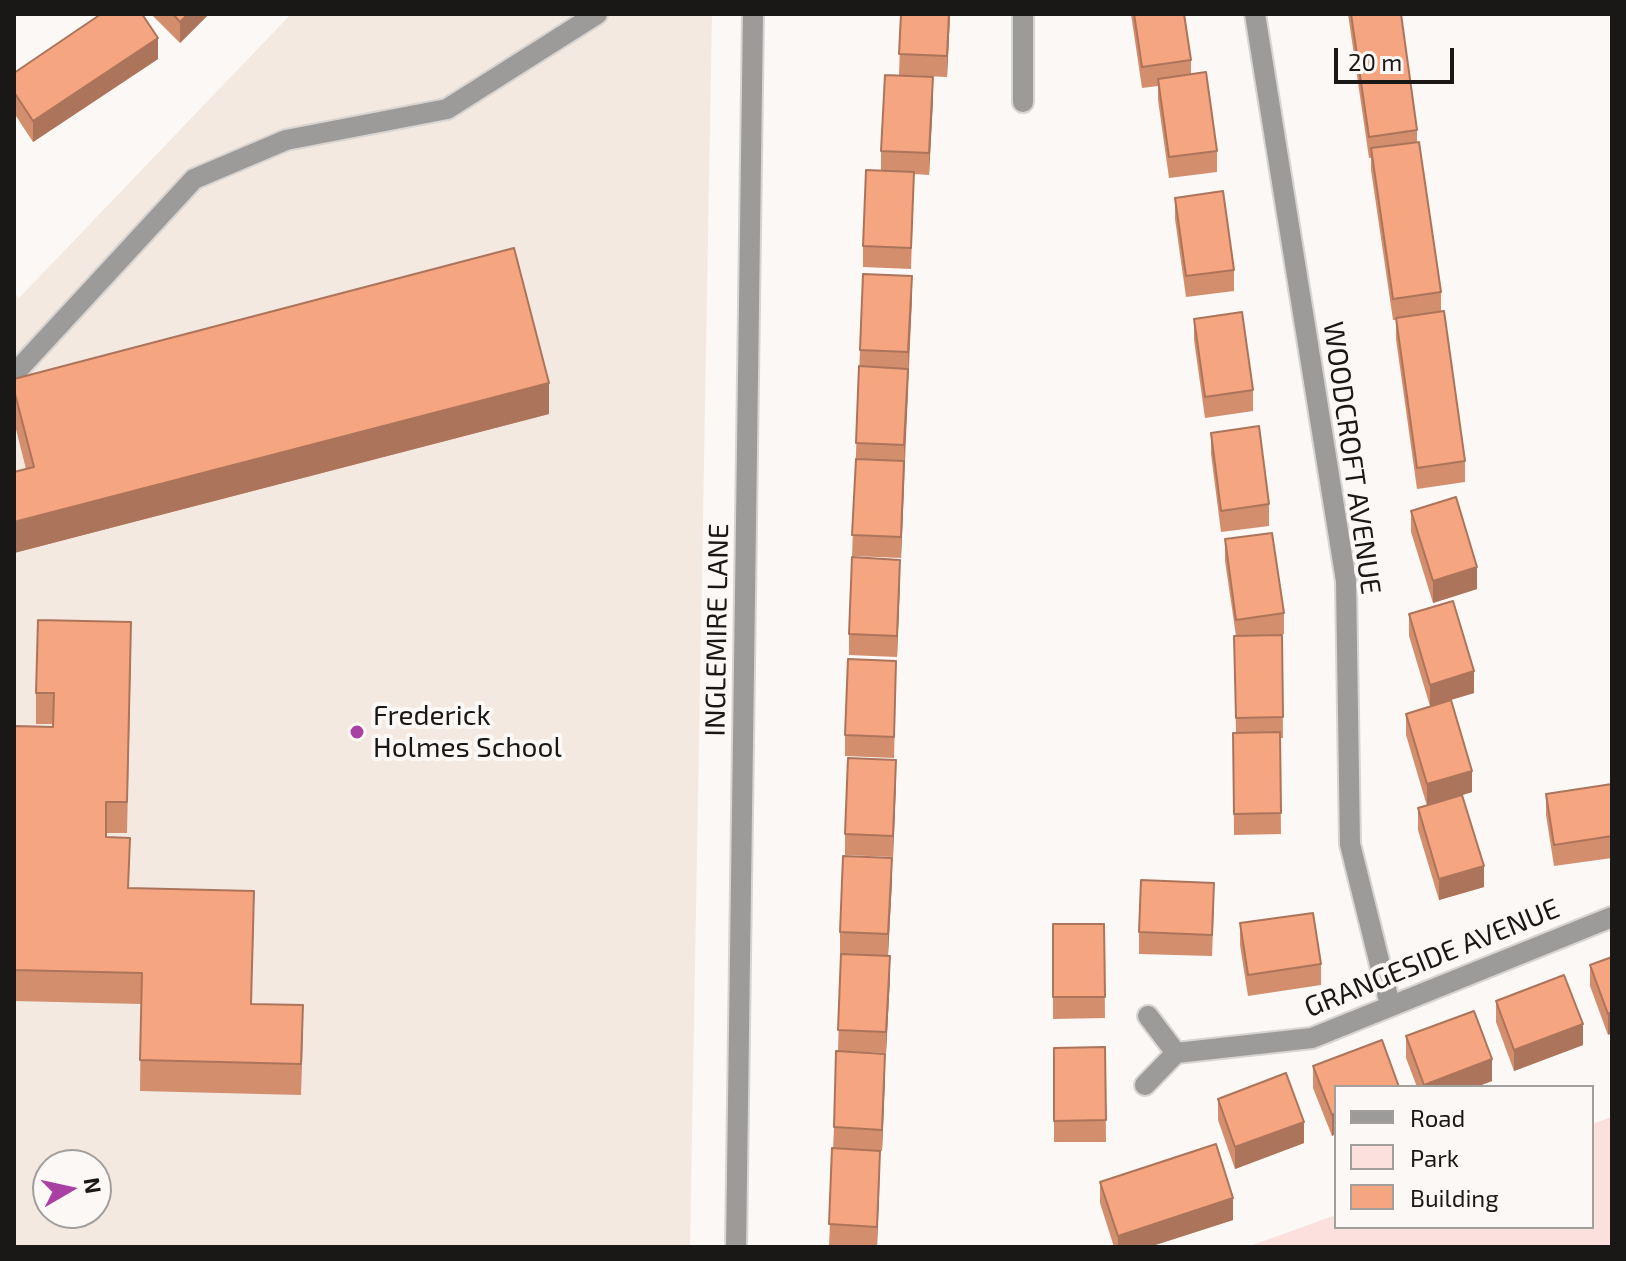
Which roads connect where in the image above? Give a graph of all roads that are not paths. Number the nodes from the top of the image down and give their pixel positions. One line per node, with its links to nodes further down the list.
1 (597, 14): 6 (street)
2 (753, 14): 12 (street, INGLEMIRE LANE)
3 (1023, 14): 5 (street)
4 (1255, 14): 8 (street, WOODCROFT AVENUE)
5 (1023, 102)
6 (14, 374)
7 (1612, 917): 8 (street, GRANGESIDE AVENUE)
8 (1390, 1005): 10 (street, GRANGESIDE AVENUE)
9 (1148, 1016): 10 (street)
10 (1176, 1053): 11 (street)
11 (1145, 1085)
12 (736, 1247)

